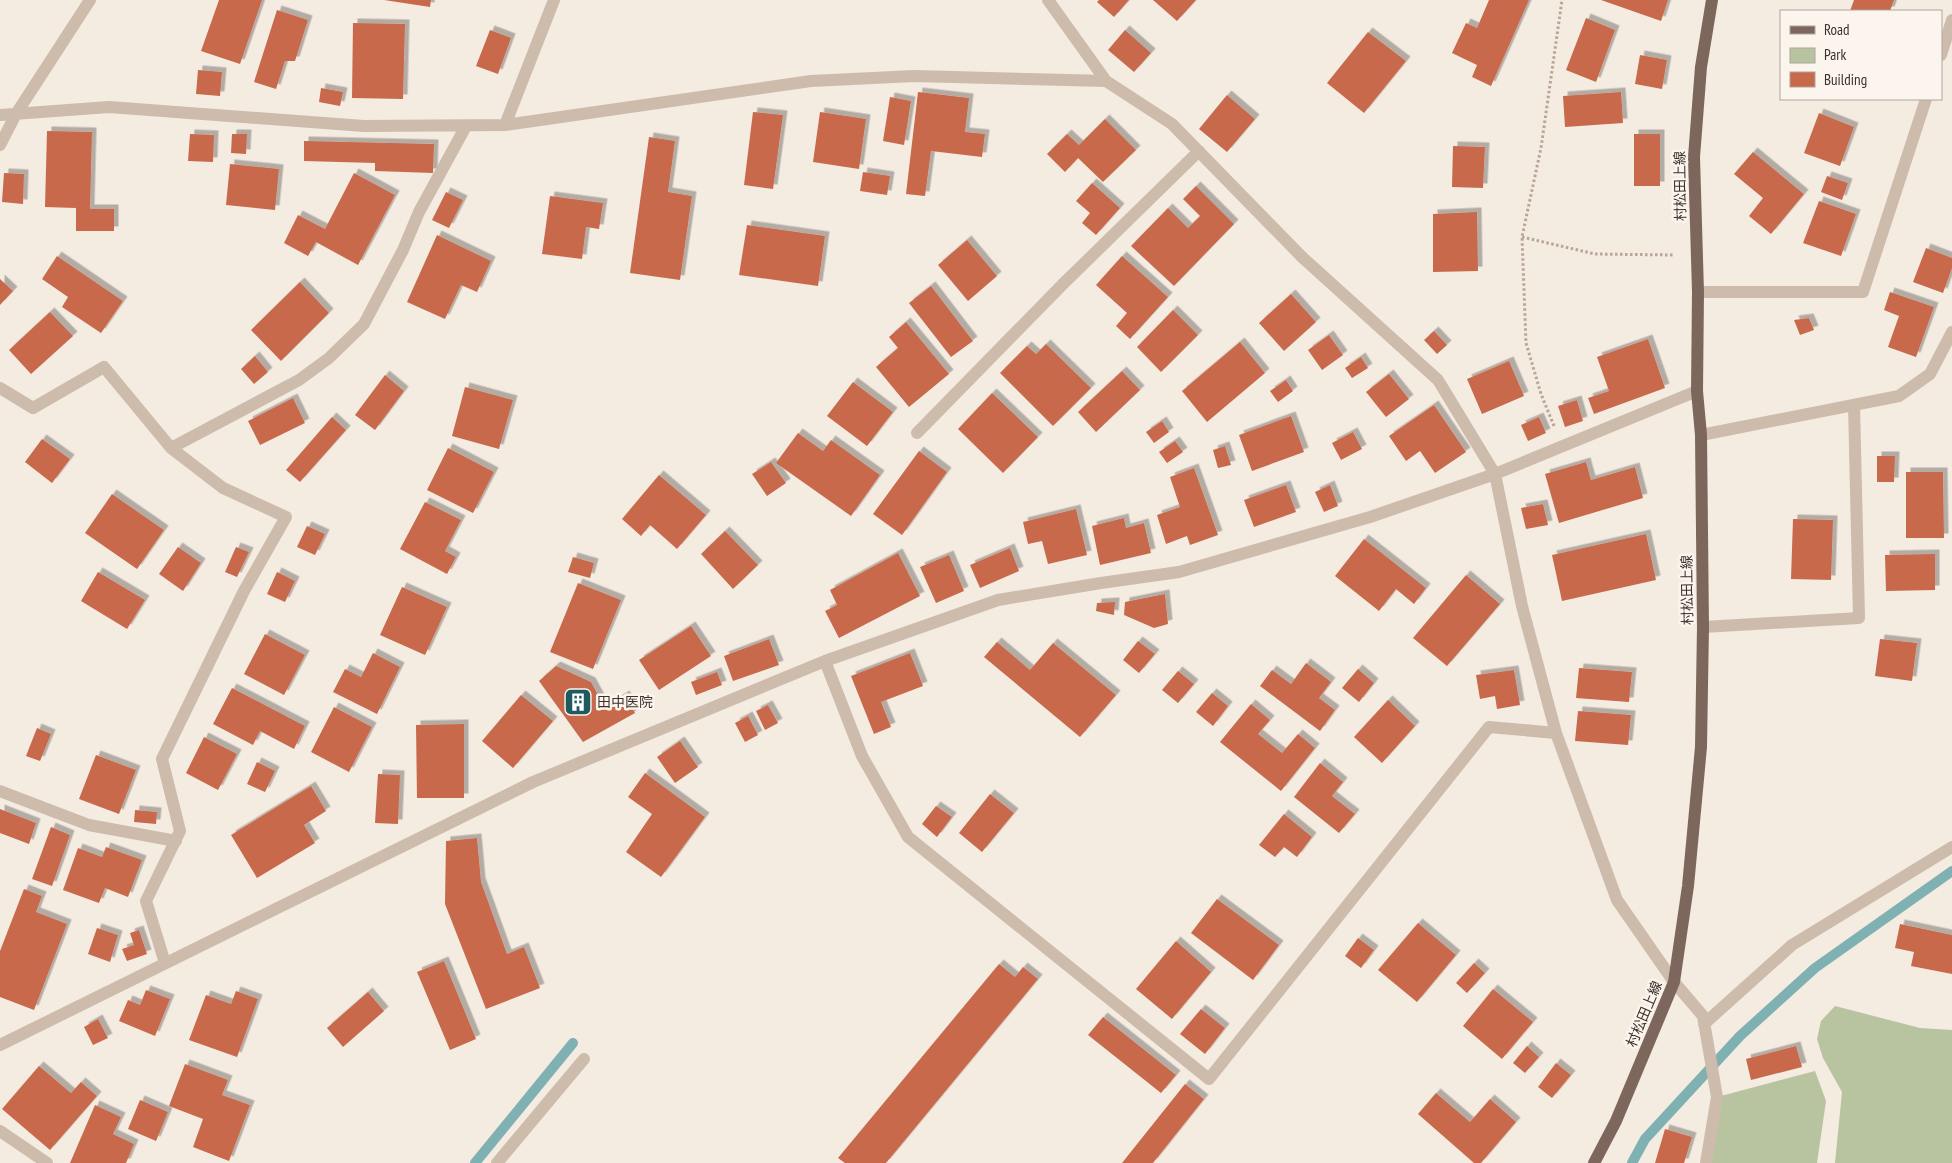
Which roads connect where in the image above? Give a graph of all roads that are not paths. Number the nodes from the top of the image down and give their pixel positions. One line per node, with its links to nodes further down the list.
1 (90, 0): 9 (street)
2 (554, 0): 11 (street)
3 (1048, 0): 7 (street)
4 (1712, 0): 15 (main road, 村松田上線)
5 (1952, 20): 6 (street)
6 (1942, 52)
7 (1106, 81): 11 (street); 14 (street)
8 (1926, 100): 15 (street)
9 (16, 114): 10 (street); 12 (street); 13 (street)
10 (0, 115)
11 (505, 125): 12 (street)
12 (466, 126): 22 (street)
13 (0, 145)
14 (1198, 151): 20 (street); 23 (street)
15 (1698, 292): 18 (main road, 村松田上線)
16 (1952, 332): 19 (street)
17 (0, 388): 22 (street)
18 (1697, 391): 21 (main road, 村松田上線); 23 (street)
19 (1854, 405): 21 (street); 24 (street)
20 (917, 433)
21 (1700, 435): 24 (main road, 村松田上線)
22 (171, 448): 28 (street)
23 (1495, 474): 25 (street); 26 (street)
24 (1703, 626): 31 (main road, 村松田上線)
25 (825, 661): 26 (street); 30 (street)
26 (1556, 733): 31 (street)
27 (0, 791): 28 (street)
28 (176, 841): 30 (street)
29 (1952, 847): 32 (street)
30 (165, 963): 33 (street)
31 (1674, 982): 32 (street); 38 (main road, 村松田上線)
32 (1704, 1024): 39 (street)
33 (0, 1045)
34 (584, 1059): 37 (street)
35 (0, 1131): 36 (street)
36 (47, 1163)
37 (496, 1163)
38 (1594, 1163)
39 (1706, 1163)

